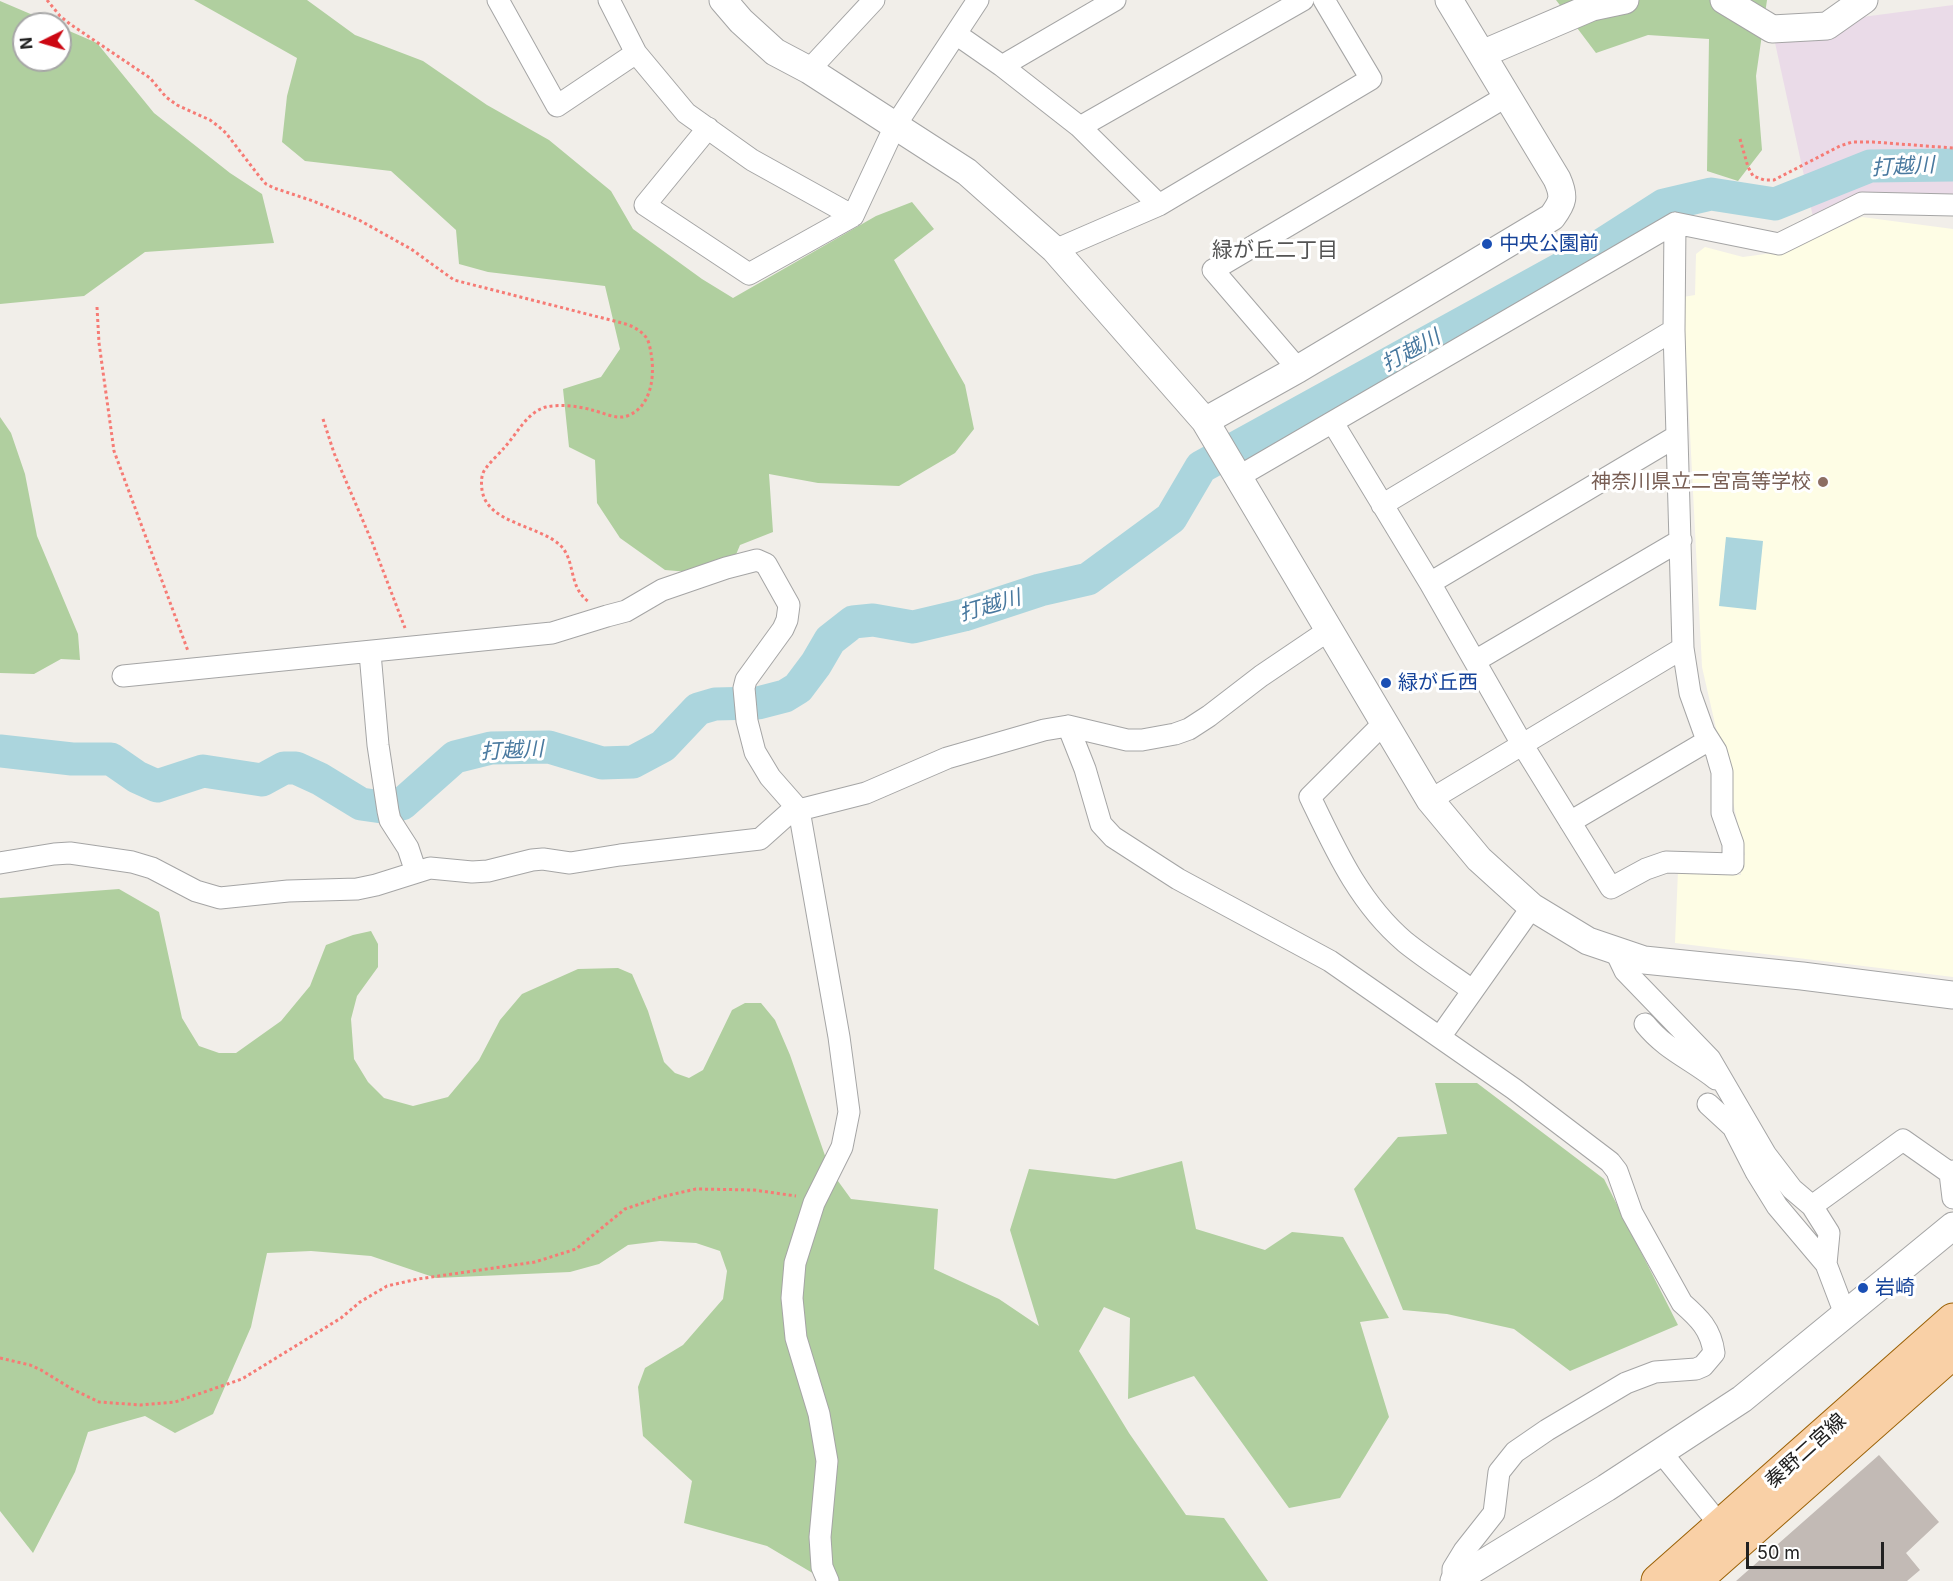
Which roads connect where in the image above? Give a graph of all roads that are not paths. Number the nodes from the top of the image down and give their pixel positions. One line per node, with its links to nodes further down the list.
1 (498, 0): 14 (street)
2 (609, 0): 14 (street)
3 (723, 0): 17 (street)
4 (874, 0): 17 (street)
5 (978, 0): 13 (street)
6 (1115, 0): 16 (street)
7 (1303, 0): 20 (street)
8 (1324, 0): 22 (street)
9 (1449, 0): 15 (street)
10 (1625, 0): 15 (street)
11 (1724, 0): 12 (street)
12 (1864, 0)
13 (956, 34): 16 (street); 19 (street)
14 (636, 53): 21 (street)
15 (1482, 54): 18 (street)
16 (1002, 66): 20 (street)
17 (809, 70): 19 (street)
18 (1508, 96): 28 (street); 28 (street)
19 (895, 126): 24 (street); 26 (street)
20 (1080, 127): 22 (street)
21 (708, 128): 24 (street); 24 (street)
22 (1158, 205): 26 (street)
23 (1953, 205): 25 (street)
24 (853, 216)
25 (1675, 223): 27 (street); 29 (street)
26 (1055, 250): 30 (street)
27 (1674, 330): 31 (street); 33 (street)
28 (1298, 369): 30 (street)
29 (1333, 423): 32 (street); 33 (street)
30 (1208, 427): 32 (street)
31 (1677, 436): 34 (street); 35 (street)
32 (1235, 472): 36 (street)
33 (1382, 505): 35 (street)
34 (1681, 540): 37 (street); 39 (street)
35 (1430, 582): 39 (street)
36 (1329, 630): 41 (street); 42 (street)
37 (1683, 648): 43 (street); 44 (street)
38 (370, 652): 40 (street); 46 (street); 49 (street)
39 (1475, 661): 44 (street)
40 (123, 676)
41 (1383, 724): 45 (street); 52 (street)
42 (1068, 726): 46 (street); 55 (street)
43 (1709, 740): 47 (street); 47 (street)
44 (1522, 744): 45 (street); 47 (street)
45 (1430, 800): 50 (street)
46 (799, 810): 49 (street); 68 (street)
47 (1570, 822)
48 (0, 863): 49 (street)
49 (416, 872)
50 (1532, 907): 51 (street); 52 (street)
51 (1615, 950): 53 (street); 56 (street)
52 (1472, 990): 55 (street)
53 (1953, 995)
54 (1645, 1024): 56 (street)
55 (1440, 1036): 69 (street)
56 (1728, 1089): 60 (street)
57 (1708, 1104): 62 (street)
58 (1951, 1172): 59 (street); 60 (street)
59 (1953, 1198)
60 (1812, 1206): 62 (street)
61 (1953, 1226): 63 (street)
62 (1826, 1264): 63 (street)
63 (1845, 1314): 66 (street)
64 (1953, 1320): 67 (main road, 秦野二宮線)
65 (1953, 1352): 67 (main road, 秦野二宮線)
66 (1661, 1452): 67 (street); 69 (street)
67 (1728, 1536): 70 (main road, 秦野二宮線); 71 (main road, 秦野二宮線)
68 (828, 1581)
69 (1453, 1581)
70 (1658, 1581)
71 (1694, 1581)

